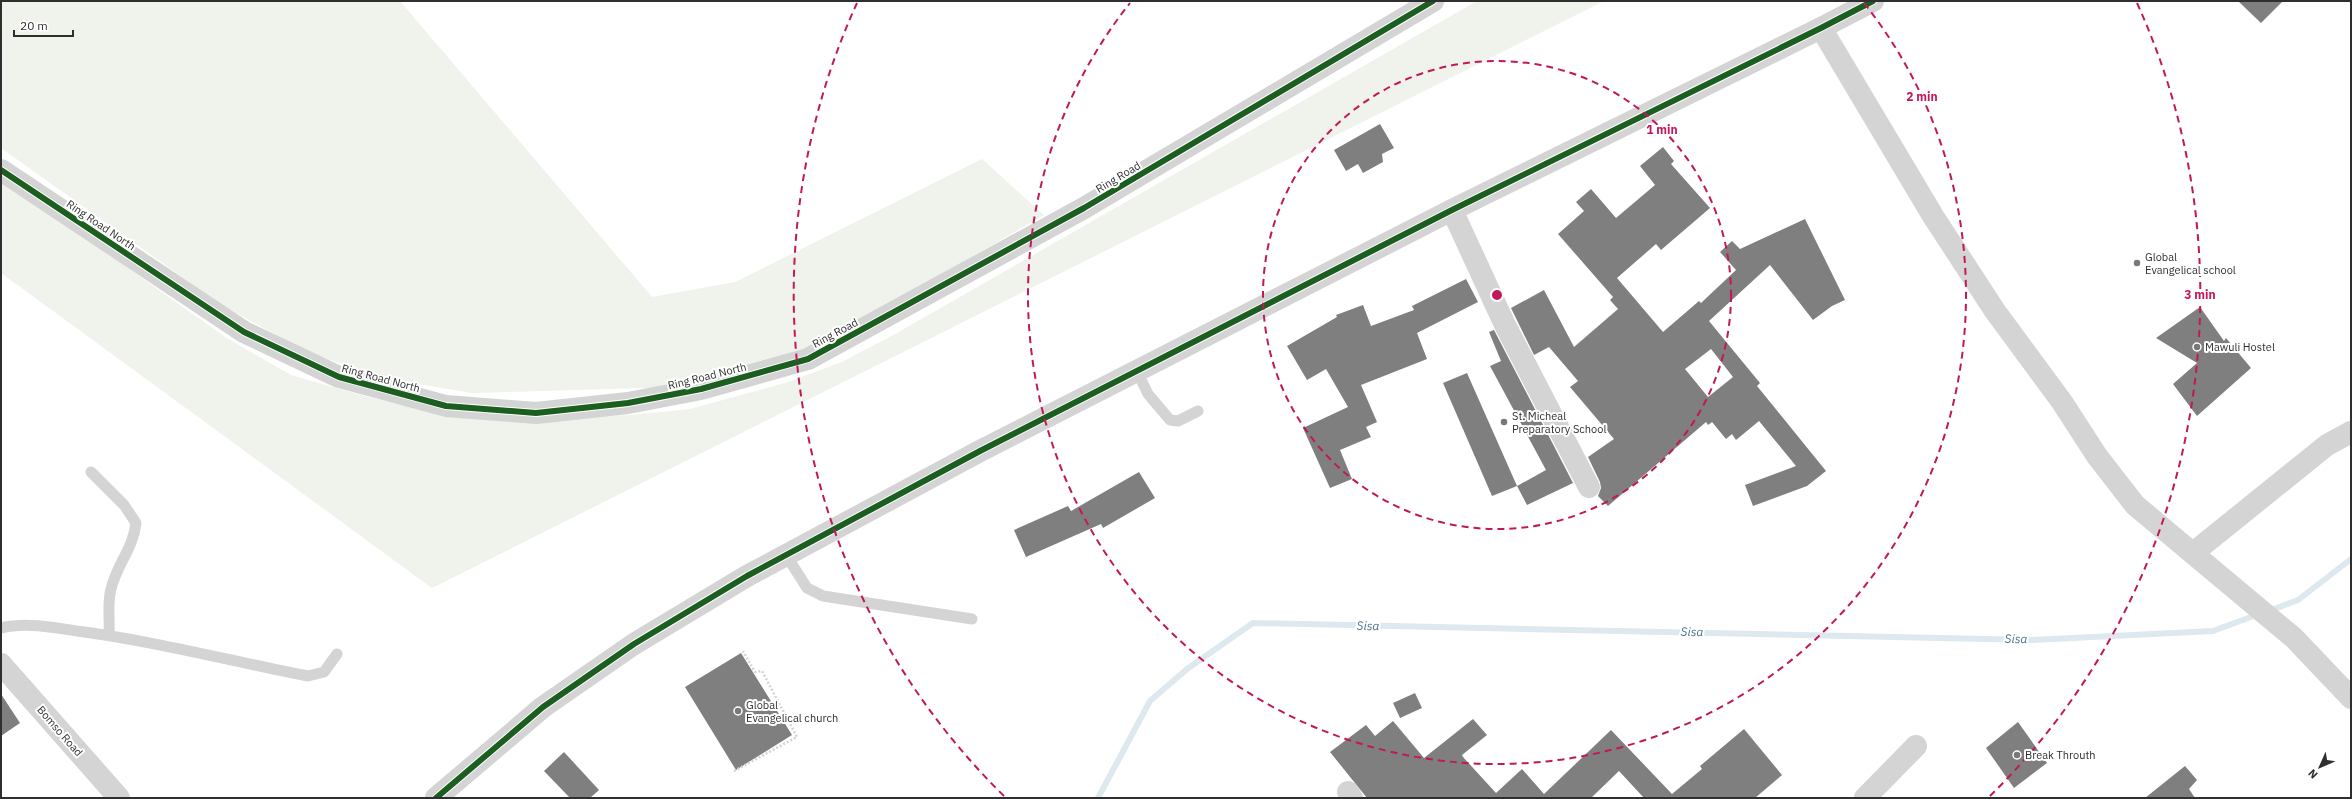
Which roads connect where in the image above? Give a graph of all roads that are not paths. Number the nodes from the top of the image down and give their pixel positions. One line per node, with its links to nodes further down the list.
1 (1433, 1): 6 (street, Ring Road)
2 (1873, 1): 3 (street)
3 (1822, 28): 5 (street); 12 (street)
4 (1, 170): 6 (street, Ring Road North)
5 (1452, 210): 7 (street); 11 (street)
6 (808, 359)
7 (1137, 371): 8 (lane); 13 (street)
8 (1198, 411)
9 (2351, 432): 12 (street)
10 (91, 472): 16 (lane)
11 (1589, 486)
12 (2194, 553): 19 (street)
13 (786, 555): 14 (lane); 22 (street)
14 (972, 620)
15 (1, 628): 16 (lane)
16 (109, 635): 17 (lane)
17 (337, 654)
18 (1, 664): 21 (street, Bomso Road)
19 (2351, 698)
20 (1916, 746): 23 (street)
21 (119, 798)
22 (436, 798)
23 (1865, 798)

